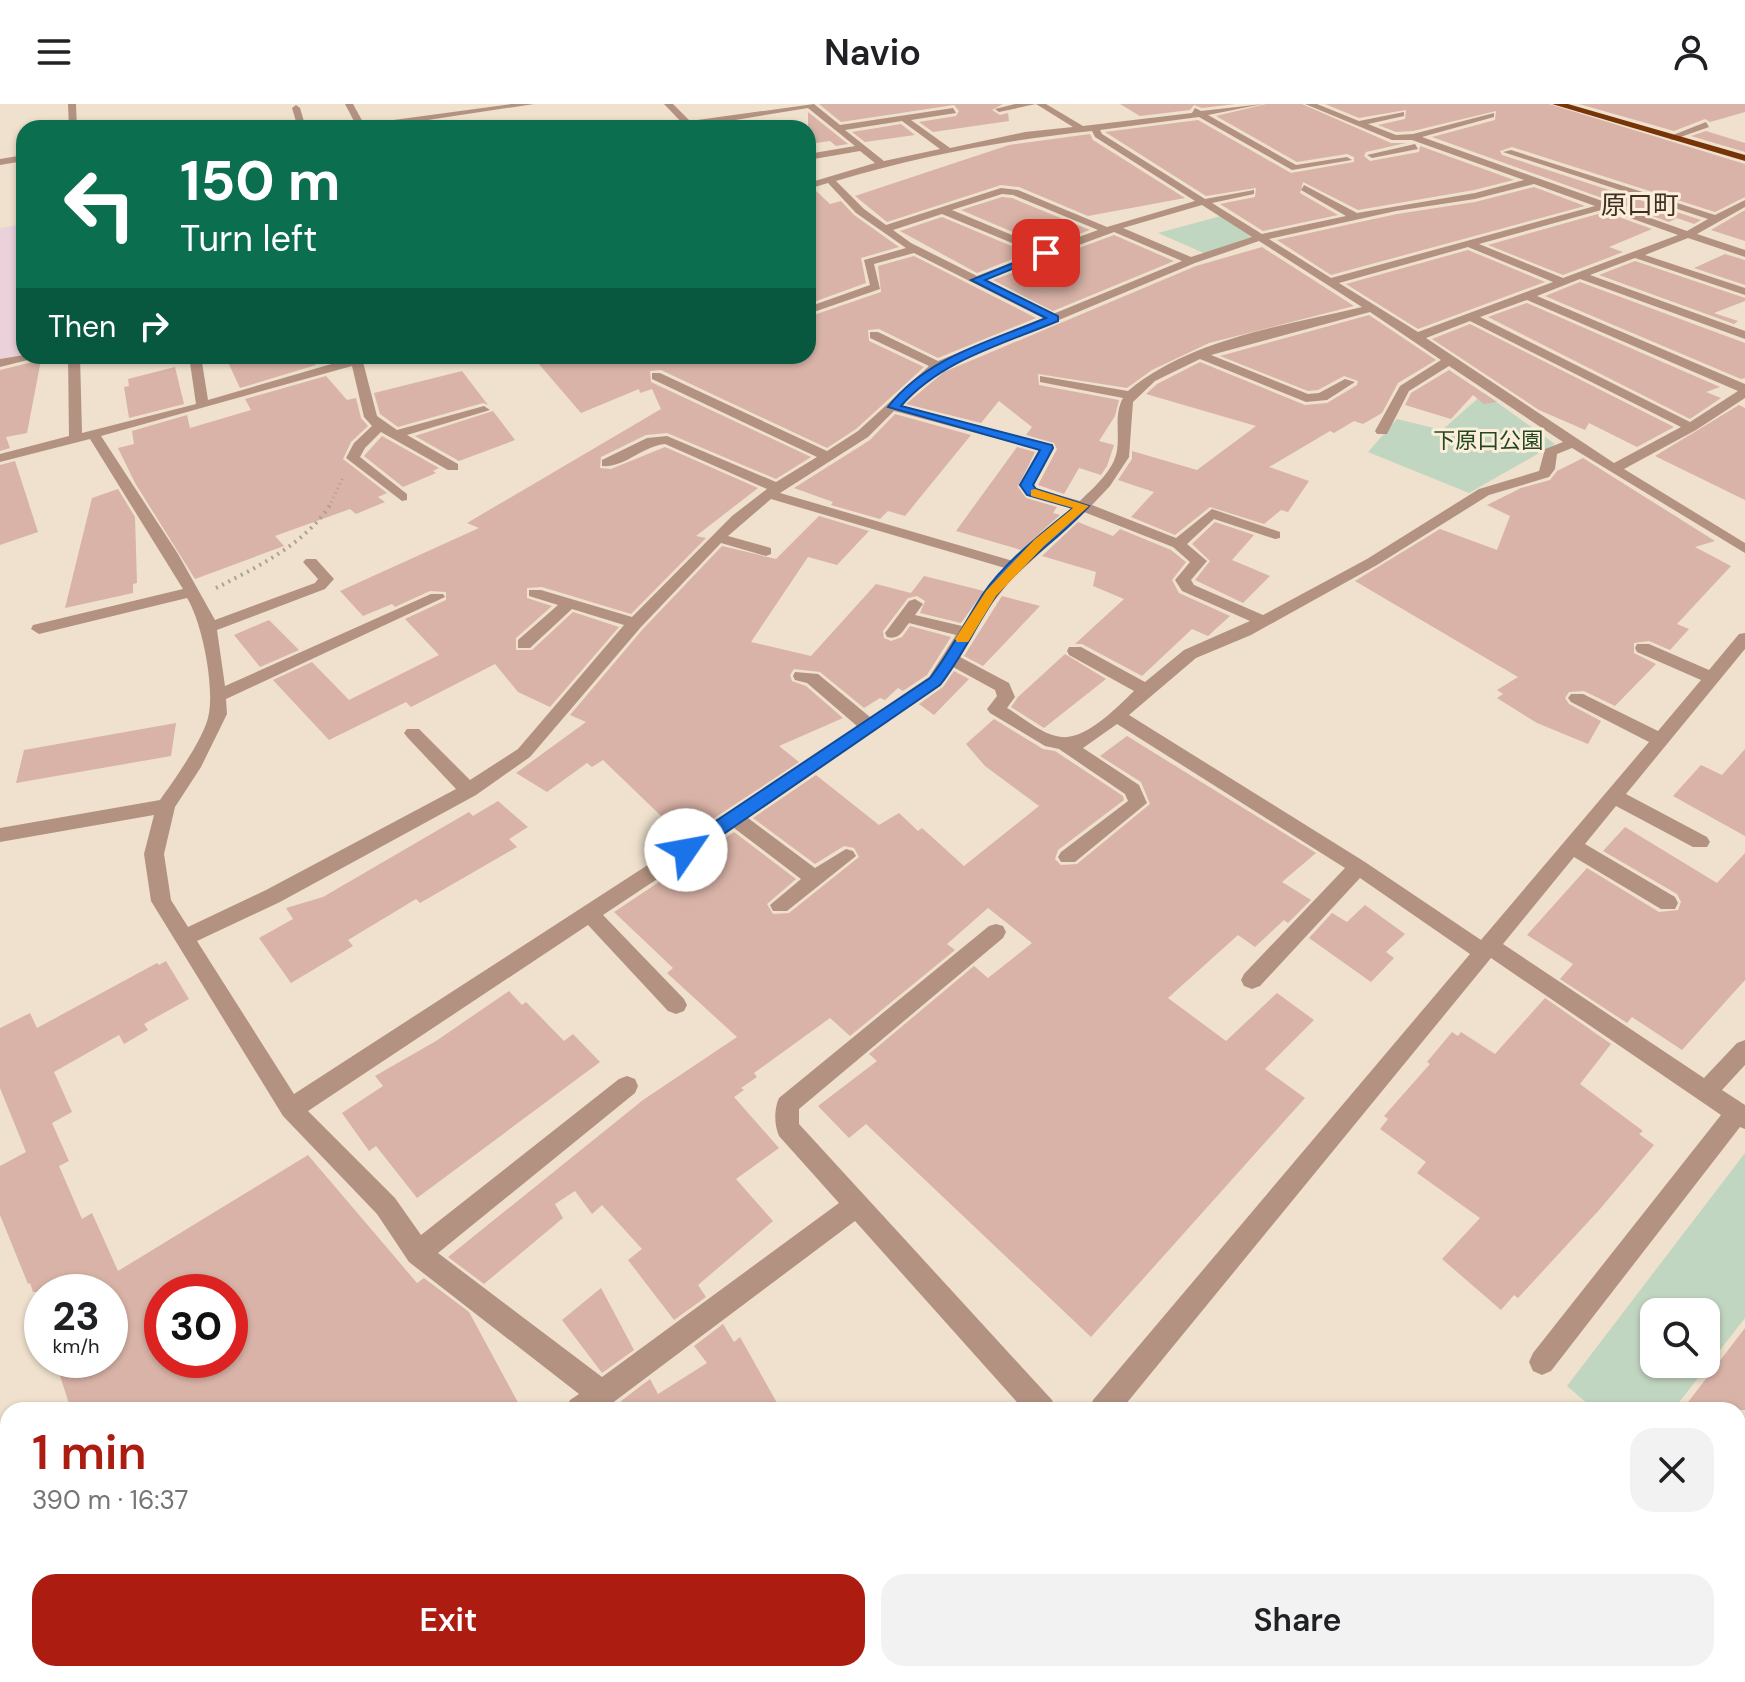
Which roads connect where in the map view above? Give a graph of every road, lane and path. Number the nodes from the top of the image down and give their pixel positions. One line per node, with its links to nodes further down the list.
1 (438, 104): 17 (street)
2 (530, 104): 17 (street)
3 (668, 104): 22 (street)
4 (1032, 104): 12 (street)
5 (1040, 104): 28 (street)
6 (1184, 104): 14 (street)
7 (1259, 104): 14 (street)
8 (1309, 104): 24 (street)
9 (1557, 104): 30 (highway)
10 (809, 105): 23 (street); 27 (street)
11 (296, 108): 19 (street)
12 (999, 109)
13 (953, 111): 18 (street)
14 (1200, 114): 26 (street); 39 (street)
15 (1401, 114): 24 (street)
16 (1491, 115): 29 (street)
17 (446, 116): 20 (street); 21 (street)
18 (903, 118): 27 (street); 33 (street)
19 (300, 120)
20 (417, 120)
21 (448, 120)
22 (684, 120)
23 (724, 120)
24 (1357, 124): 29 (street)
25 (1706, 125): 30 (street)
26 (1095, 127): 28 (street); 47 (street)
27 (839, 128): 32 (street)
28 (1080, 128): 33 (street)
29 (1413, 137): 31 (street)
30 (1672, 137): 37 (highway)
31 (1432, 144): 35 (street); 43 (street)
32 (862, 148): 36 (street); 40 (street)
33 (947, 150): 40 (street)
34 (1508, 152): 41 (street)
35 (1372, 155)
36 (816, 156)
37 (1745, 158)
38 (1560, 159): 41 (street)
39 (1347, 160)
40 (882, 164): 42 (street)
41 (1547, 164): 52 (street)
42 (829, 179): 44 (street); 53 (street)
43 (1533, 181): 49 (street); 51 (street)
44 (816, 183)
45 (1304, 188): 51 (street)
46 (1251, 192): 47 (street)
47 (1203, 200): 54 (street); 56 (street)
48 (1745, 203): 52 (street)
49 (1605, 206): 55 (street); 57 (street)
50 (942, 210): 53 (street); 54 (street); 59 (street)
51 (1356, 217): 56 (street)
52 (1717, 219): 55 (street)
53 (885, 229): 58 (street)
54 (1112, 230): 59 (street); 62 (street)
55 (1687, 235): 60 (street); 61 (street)
56 (1262, 237): 62 (street); 65 (street)
57 (1467, 243): 65 (street); 66 (street)
58 (916, 249): 64 (street); 69 (street)
59 (1046, 253): 64 (street)
60 (1745, 254)
61 (1636, 255): 63 (street); 67 (street)
62 (1191, 261): 72 (street)
63 (1581, 276): 66 (street); 74 (street)
64 (976, 280): 72 (street)
65 (1329, 282): 70 (street)
66 (1564, 282): 68 (street)
67 (1745, 292)
68 (1528, 296): 71 (street); 86 (street)
69 (816, 308)
70 (1370, 309): 75 (street); 76 (street)
71 (1473, 318): 75 (street); 92 (street)
72 (1054, 319): 82 (street)
73 (874, 335): 82 (street)
74 (1745, 335)
75 (1417, 337): 77 (street)
76 (1201, 355): 85 (street); 87 (street)
77 (1449, 360): 93 (street); 98 (street)
78 (74, 364): 97 (street)
79 (196, 364): 88 (street)
80 (344, 364): 88 (street)
81 (367, 364): 91 (street)
82 (938, 366): 89 (street)
83 (656, 376): 100 (street)
84 (1044, 379): 87 (street)
85 (1349, 382)
86 (1745, 390): 92 (street)
87 (1130, 395): 108 (street)
88 (203, 406): 96 (street)
89 (893, 407): 99 (street); 100 (street)
90 (484, 410): 95 (street)
91 (380, 426): 95 (street); 102 (street)
92 (1691, 427): 105 (street)
93 (1382, 431)
94 (1056, 433): 99 (street)
95 (397, 434): 104 (street)
96 (94, 435): 97 (street); 117 (street)
97 (76, 440): 101 (street)
98 (1573, 443): 105 (street); 120 (street)
99 (1047, 448): 108 (street)
100 (829, 457): 106 (street)
101 (0, 458)
102 (353, 458): 107 (street); 117 (path)
103 (607, 463): 106 (street)
104 (453, 467)
105 (1613, 469): 112 (street)
106 (774, 491): 110 (street); 115 (street)
107 (402, 497)
108 (1082, 506): 111 (street); 115 (street)
109 (1275, 535): 111 (street)
110 (718, 538): 113 (street); 121 (street)
111 (1178, 544): 120 (street)
112 (1745, 549)
113 (766, 551)
114 (311, 562): 122 (street)
115 (1017, 567): 124 (street)
116 (535, 593): 119 (street)
117 (193, 596): 122 (street); 123 (street)
118 (437, 597): 134 (street)
119 (569, 603): 121 (street); 127 (street)
120 (1263, 621): 133 (street)
121 (635, 623): 141 (street)
122 (208, 628): 134 (street)
123 (39, 629)
124 (966, 632): 125 (street); 130 (street)
125 (893, 633)
126 (1745, 638): 132 (street)
127 (524, 644)
128 (1643, 648): 132 (street)
129 (1075, 651): 133 (street)
130 (952, 660): 137 (street); 140 (street)
131 (801, 676): 137 (street)
132 (1712, 678): 139 (street)
133 (1146, 690): 136 (street)
134 (217, 696): 143 (street)
135 (1577, 698): 139 (street)
136 (1117, 716): 140 (street); 150 (street)
137 (869, 726): 144 (street)
138 (413, 733): 141 (street)
139 (1660, 740): 142 (street)
140 (1063, 743): 149 (street)
141 (469, 790): 156 (street)
142 (1613, 796): 146 (street); 147 (street)
143 (166, 806): 145 (street); 156 (street)
144 (735, 818): 151 (street); 154 (street)
145 (0, 835)
146 (1700, 842)
147 (1572, 846): 152 (street); 157 (street)
148 (846, 856): 151 (street)
149 (1068, 857)
150 (1358, 867): 157 (street); 158 (street)
151 (815, 879): 153 (street)
152 (1668, 903)
153 (780, 905)
154 (590, 914): 159 (street); 163 (street)
155 (996, 932): 165 (street)
156 (183, 938): 163 (street)
157 (1486, 949): 162 (street); 170 (street)
158 (1252, 980)
159 (676, 1005)
160 (1745, 1050): 162 (street)
161 (627, 1086): 166 (street)
162 (1706, 1092): 164 (street)
163 (291, 1109): 166 (street)
164 (1741, 1115): 167 (street)
165 (857, 1205): 168 (street); 169 (street)
166 (418, 1253): 168 (street)
167 (1542, 1362)
168 (591, 1402)
169 (1035, 1402)
170 (1110, 1402)

